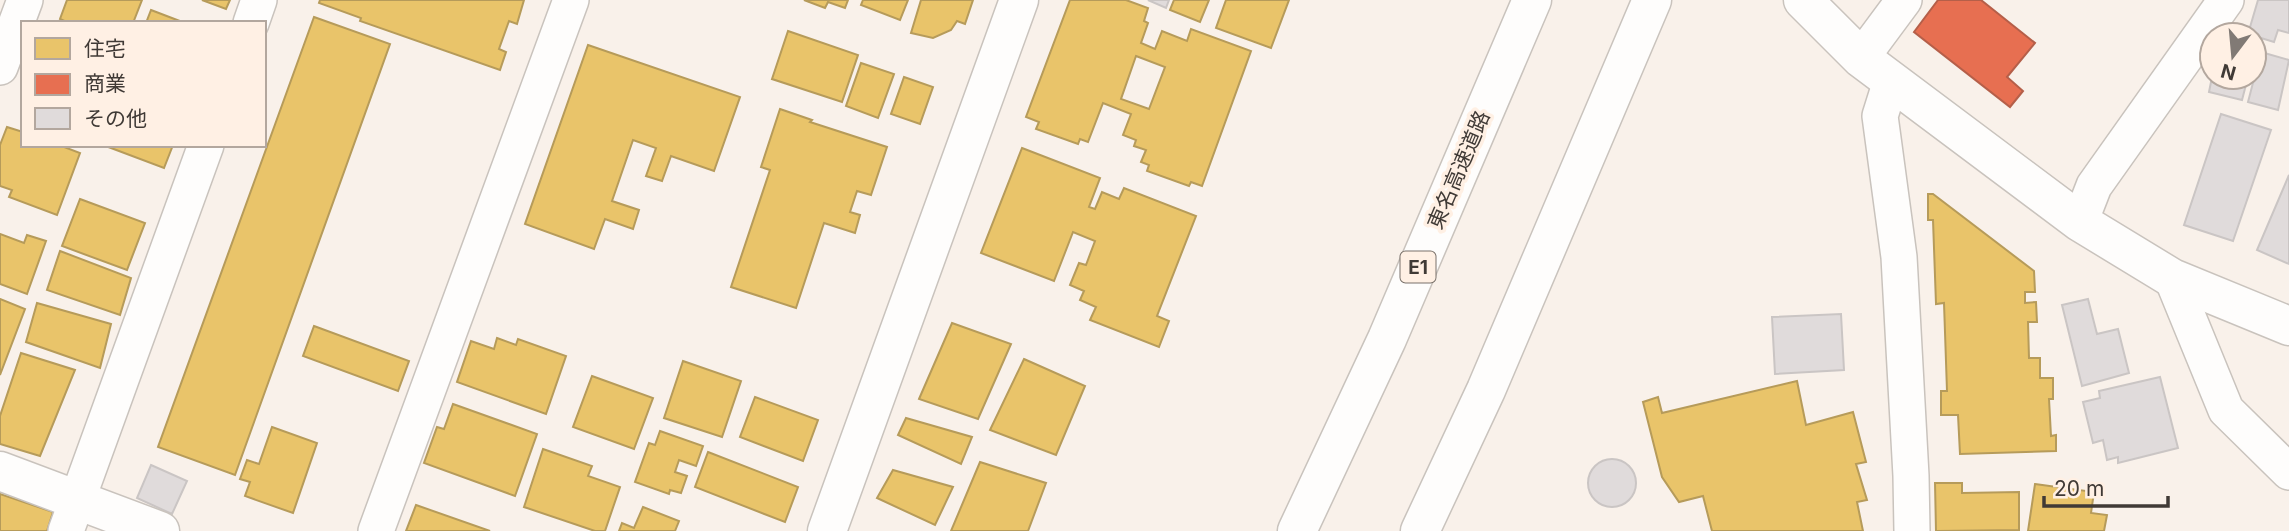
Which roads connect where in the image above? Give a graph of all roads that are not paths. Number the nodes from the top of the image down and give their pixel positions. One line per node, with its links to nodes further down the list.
1 (24, 0): 12 (street)
2 (259, 0): 10 (street)
3 (571, 0): 22 (street)
4 (1019, 0): 23 (main road)
5 (1532, 0): 24 (main road, 東名高速道路 / E1)
6 (1651, 0): 25 (main road)
7 (1803, 0): 11 (main road)
8 (1904, 0): 11 (street)
9 (2225, 0): 15 (street)
10 (252, 21)
11 (1861, 58): 13 (main road)
12 (0, 67)
13 (1891, 81): 15 (main road); 26 (street)
14 (205, 147): 20 (street)
15 (2080, 222): 16 (main road)
16 (2172, 278): 17 (main road); 19 (street)
17 (2289, 327)
18 (0, 471): 20 (main road)
19 (2289, 472)
20 (72, 515): 21 (main road)
21 (160, 531)
22 (376, 531)
23 (827, 531)
24 (1297, 531)
25 (1420, 531)
26 (1912, 531)

